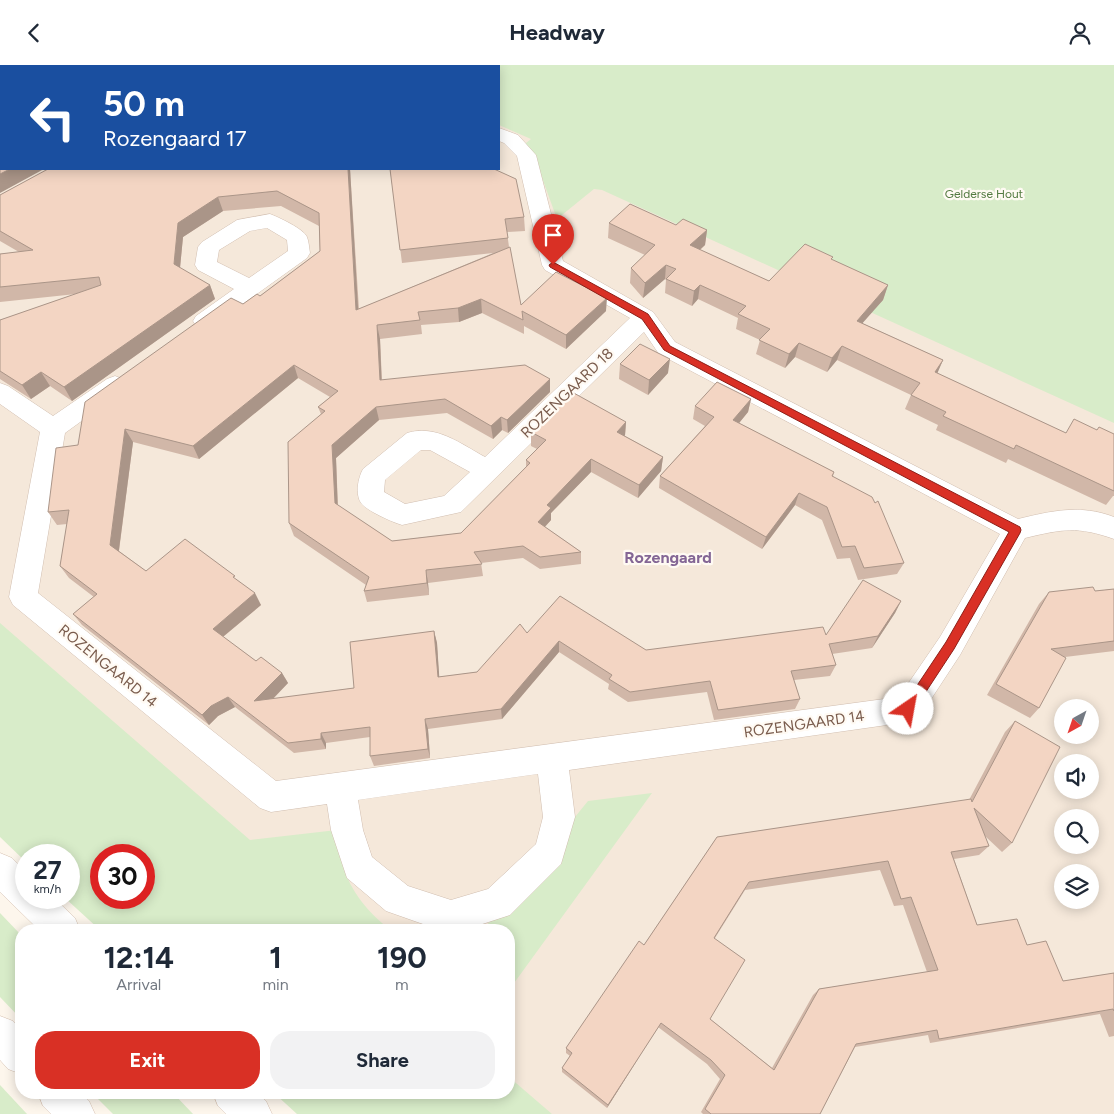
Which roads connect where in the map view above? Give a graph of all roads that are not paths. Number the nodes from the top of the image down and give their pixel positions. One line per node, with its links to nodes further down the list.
1 (500, 134): 3 (street)
2 (249, 288): 4 (street)
3 (645, 317): 8 (street, ROZENGAARD 18); 10 (street)
4 (187, 333)
5 (133, 372): 7 (street)
6 (0, 393): 7 (street)
7 (53, 429): 12 (street, ROZENGAARD 14)
8 (488, 470)
9 (1114, 528): 10 (street)
10 (1016, 530): 11 (street, ROZENGAARD 14)
11 (552, 758): 12 (street, ROZENGAARD 14); 12 (street)
12 (340, 787)
13 (0, 869): 14 (street)
14 (15, 884)
15 (41, 909): 16 (street)
16 (57, 924)
17 (0, 1034): 18 (street)
18 (15, 1050)
19 (62, 1099): 21 (street)
20 (237, 1099): 22 (street)
21 (76, 1114)
22 (253, 1114)

